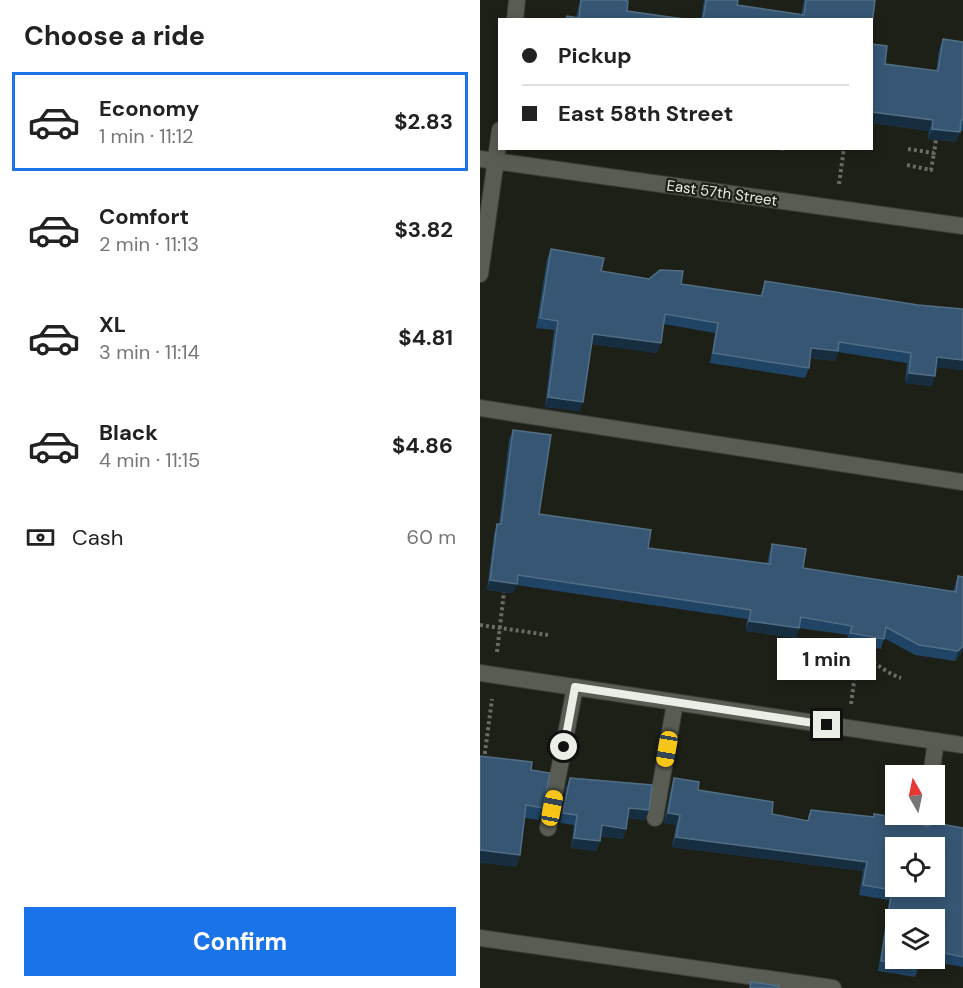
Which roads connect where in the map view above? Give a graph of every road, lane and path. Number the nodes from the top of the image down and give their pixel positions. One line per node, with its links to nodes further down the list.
1 (517, 0): 2 (street)
2 (515, 18)
3 (498, 135): 8 (street)
4 (936, 140): 7 (path)
5 (908, 149): 7 (path)
6 (844, 150): 10 (path)
7 (934, 153): 9 (path)
8 (488, 160): 10 (street, East 57th Street); 12 (street)
9 (907, 165)
10 (836, 208): 11 (street, East 57th Street)
11 (963, 226)
12 (480, 274)
13 (480, 408): 14 (street)
14 (963, 482)
15 (504, 592): 17 (path)
16 (480, 625): 17 (path)
17 (500, 628): 18 (path); 21 (path)
18 (548, 635)
19 (859, 645): 20 (path)
20 (857, 655): 22 (path); 25 (path)
21 (488, 675): 23 (street); 29 (path)
22 (902, 678)
23 (575, 687): 24 (street); 31 (street)
24 (675, 702): 25 (street); 30 (street)
25 (849, 728): 26 (street)
26 (936, 741): 27 (street); 28 (street)
27 (963, 745)
28 (933, 765)
29 (483, 769)
30 (655, 818)
31 (548, 828)
32 (480, 938): 33 (street)
33 (833, 988)

